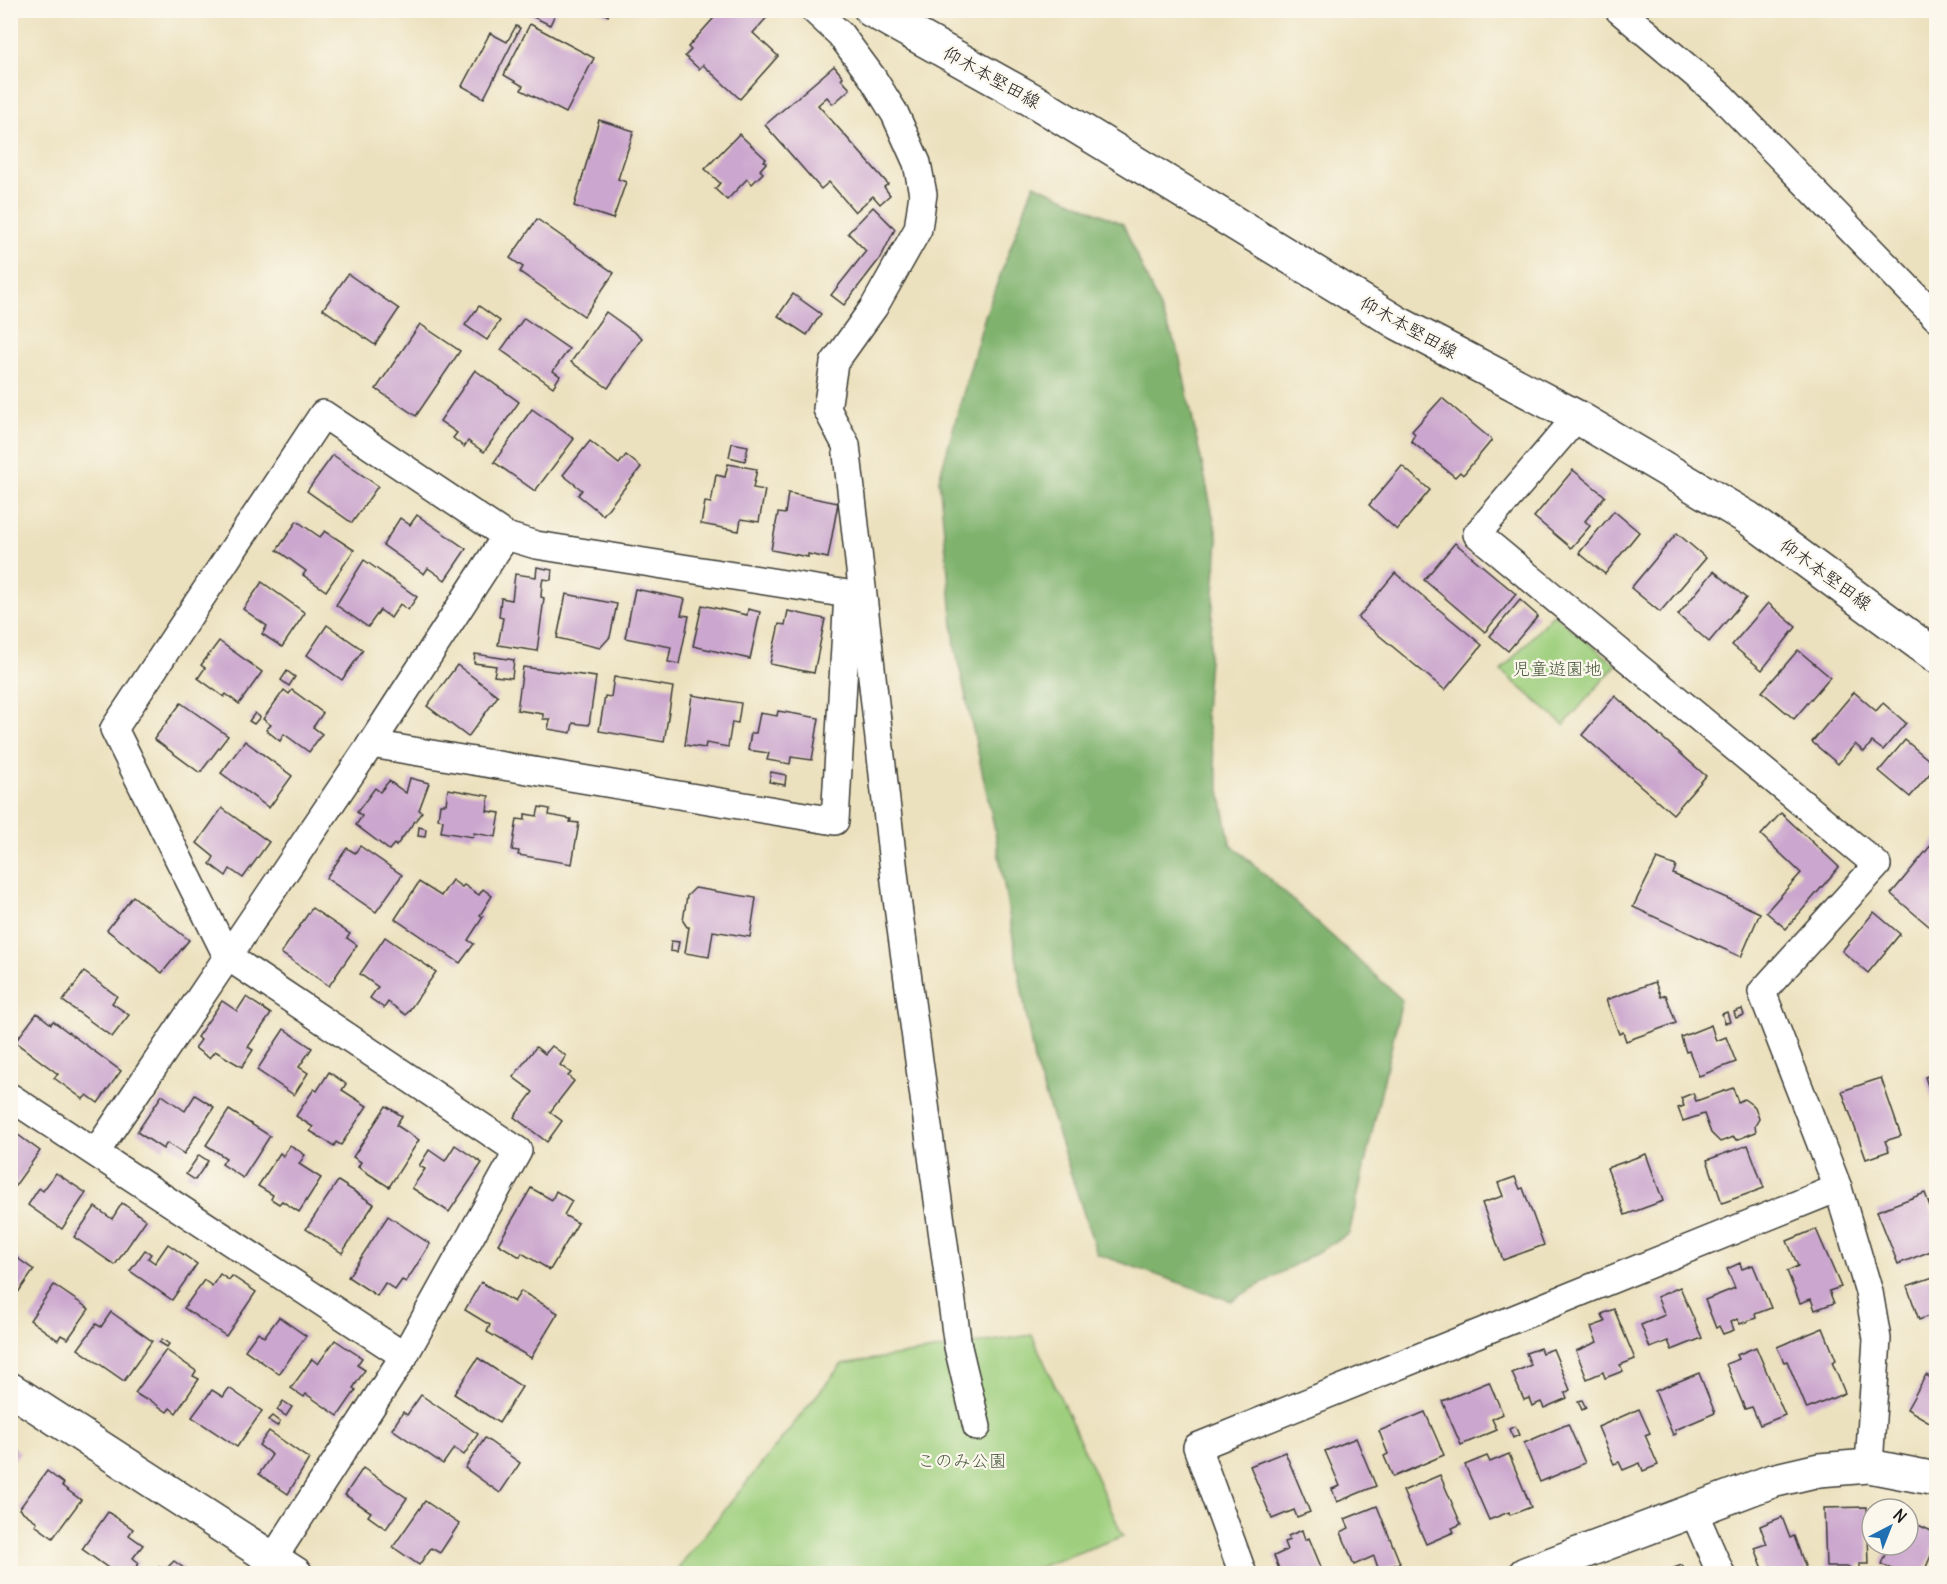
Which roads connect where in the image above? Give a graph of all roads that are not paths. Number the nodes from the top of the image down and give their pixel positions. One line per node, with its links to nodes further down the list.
1 (814, 10): 15 (street)
2 (871, 10): 5 (main road, 仰木本堅田線)
3 (1618, 10): 4 (street)
4 (1936, 317)
5 (1577, 417): 7 (main road, 仰木本堅田線); 12 (street)
6 (506, 536): 8 (street); 8 (street); 9 (street)
7 (1932, 644)
8 (371, 744): 9 (street)
9 (227, 956): 11 (street); 13 (street)
10 (10, 1097): 11 (street)
11 (96, 1152): 13 (street)
12 (1838, 1188): 16 (street); 20 (street)
13 (404, 1356): 19 (street)
14 (10, 1389): 19 (main road)
15 (977, 1428)
16 (1869, 1466): 17 (main road); 18 (main road)
17 (1936, 1479)
18 (1693, 1510): 21 (main road); 22 (street)
19 (277, 1568)
20 (1243, 1574)
21 (1525, 1574)
22 (1721, 1574)

